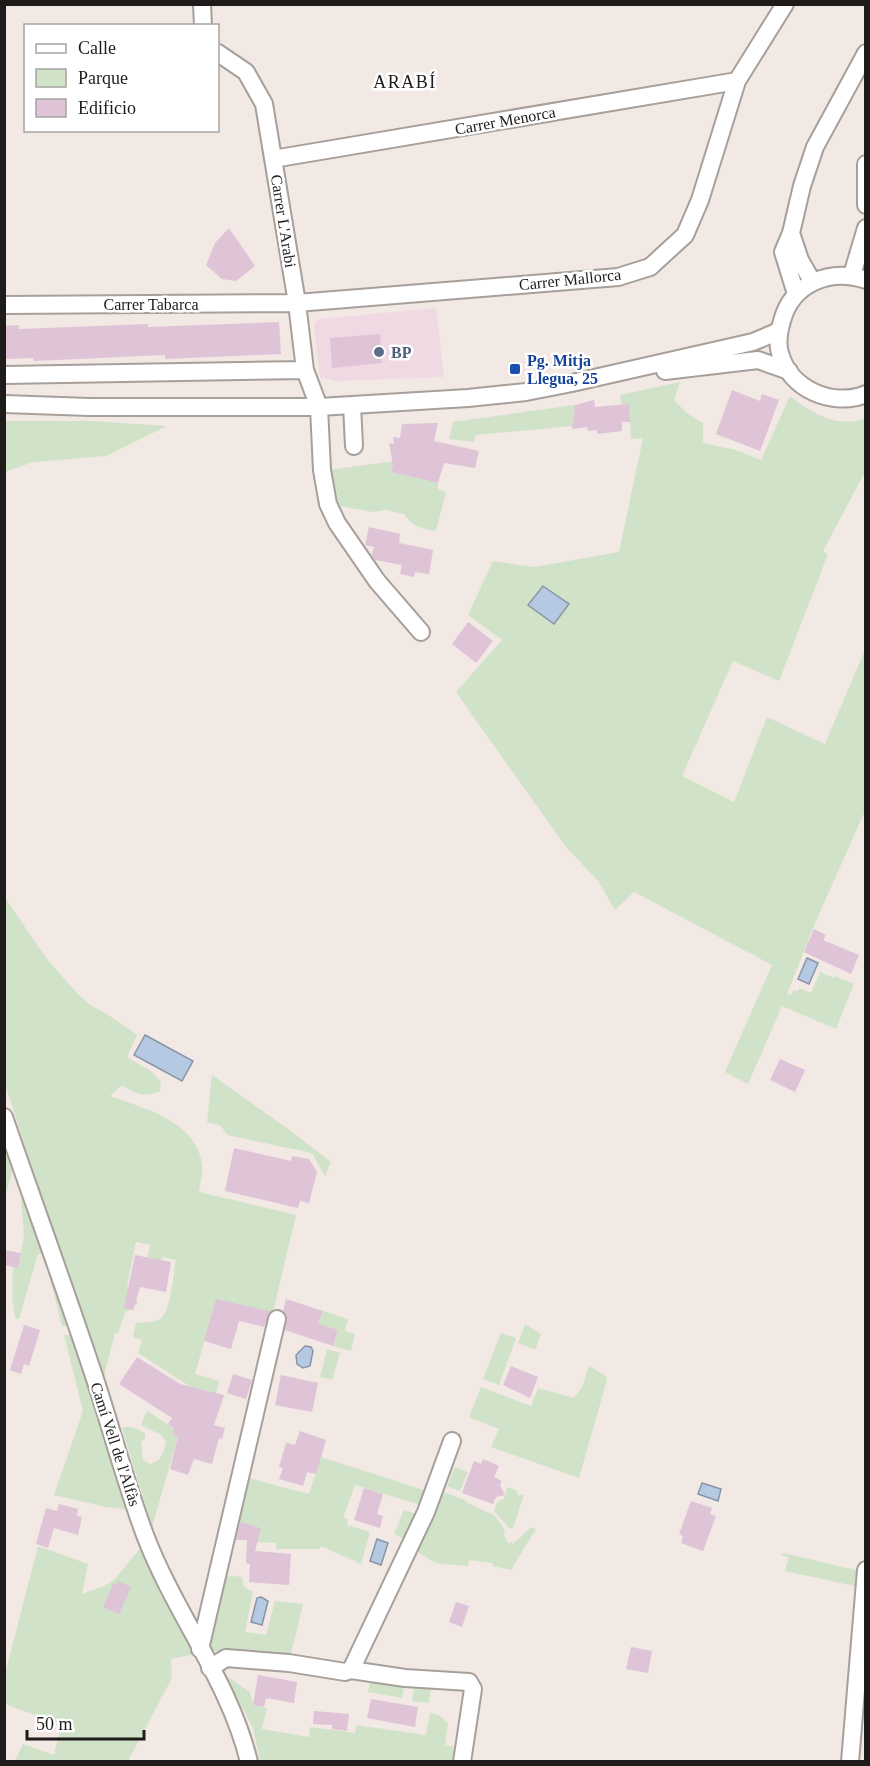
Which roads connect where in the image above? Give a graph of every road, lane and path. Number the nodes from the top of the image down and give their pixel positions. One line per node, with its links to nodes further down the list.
1 (202, 4): 3 (street)
2 (785, 4): 6 (street, Carrer Mallorca)
3 (203, 24)
4 (866, 53): 11 (street)
5 (219, 54): 7 (street, Carrer L'Arabi)
6 (738, 81): 7 (street, Carrer Menorca); 15 (street, Carrer Mallorca)
7 (273, 159): 15 (street, Carrer L'Arabi)
8 (866, 164): 9 (street)
9 (866, 205)
10 (866, 228): 12 (street)
11 (791, 233): 13 (street); 14 (street)
12 (859, 277): 13 (street)
13 (812, 281): 14 (street)
14 (796, 294): 17 (street)
15 (297, 303): 16 (street, Carrer Tabarca); 18 (street, Carrer L'Arabi)
16 (4, 305)
17 (779, 331): 19 (street); 21 (street)
18 (305, 370): 20 (street); 25 (street, Carrer L'Arabi)
19 (789, 371): 21 (street); 22 (street)
20 (4, 375)
21 (572, 383): 23 (street)
22 (866, 394)
23 (352, 405): 25 (street); 26 (street)
24 (9, 406): 25 (street)
25 (319, 407): 27 (street, Carrer L'Arabi)
26 (354, 446)
27 (421, 632)
28 (4, 1117): 32 (street, Camí Vell de l'Alfàs)
29 (277, 1319): 32 (street)
30 (452, 1441): 34 (street)
31 (866, 1570): 37 (street)
32 (200, 1649): 33 (street, Camí Vell de l'Alfàs)
33 (210, 1668): 34 (street); 35 (street, Camí Vell de l'Alfàs)
34 (351, 1670): 36 (street)
35 (249, 1761)
36 (462, 1761)
37 (850, 1761)

